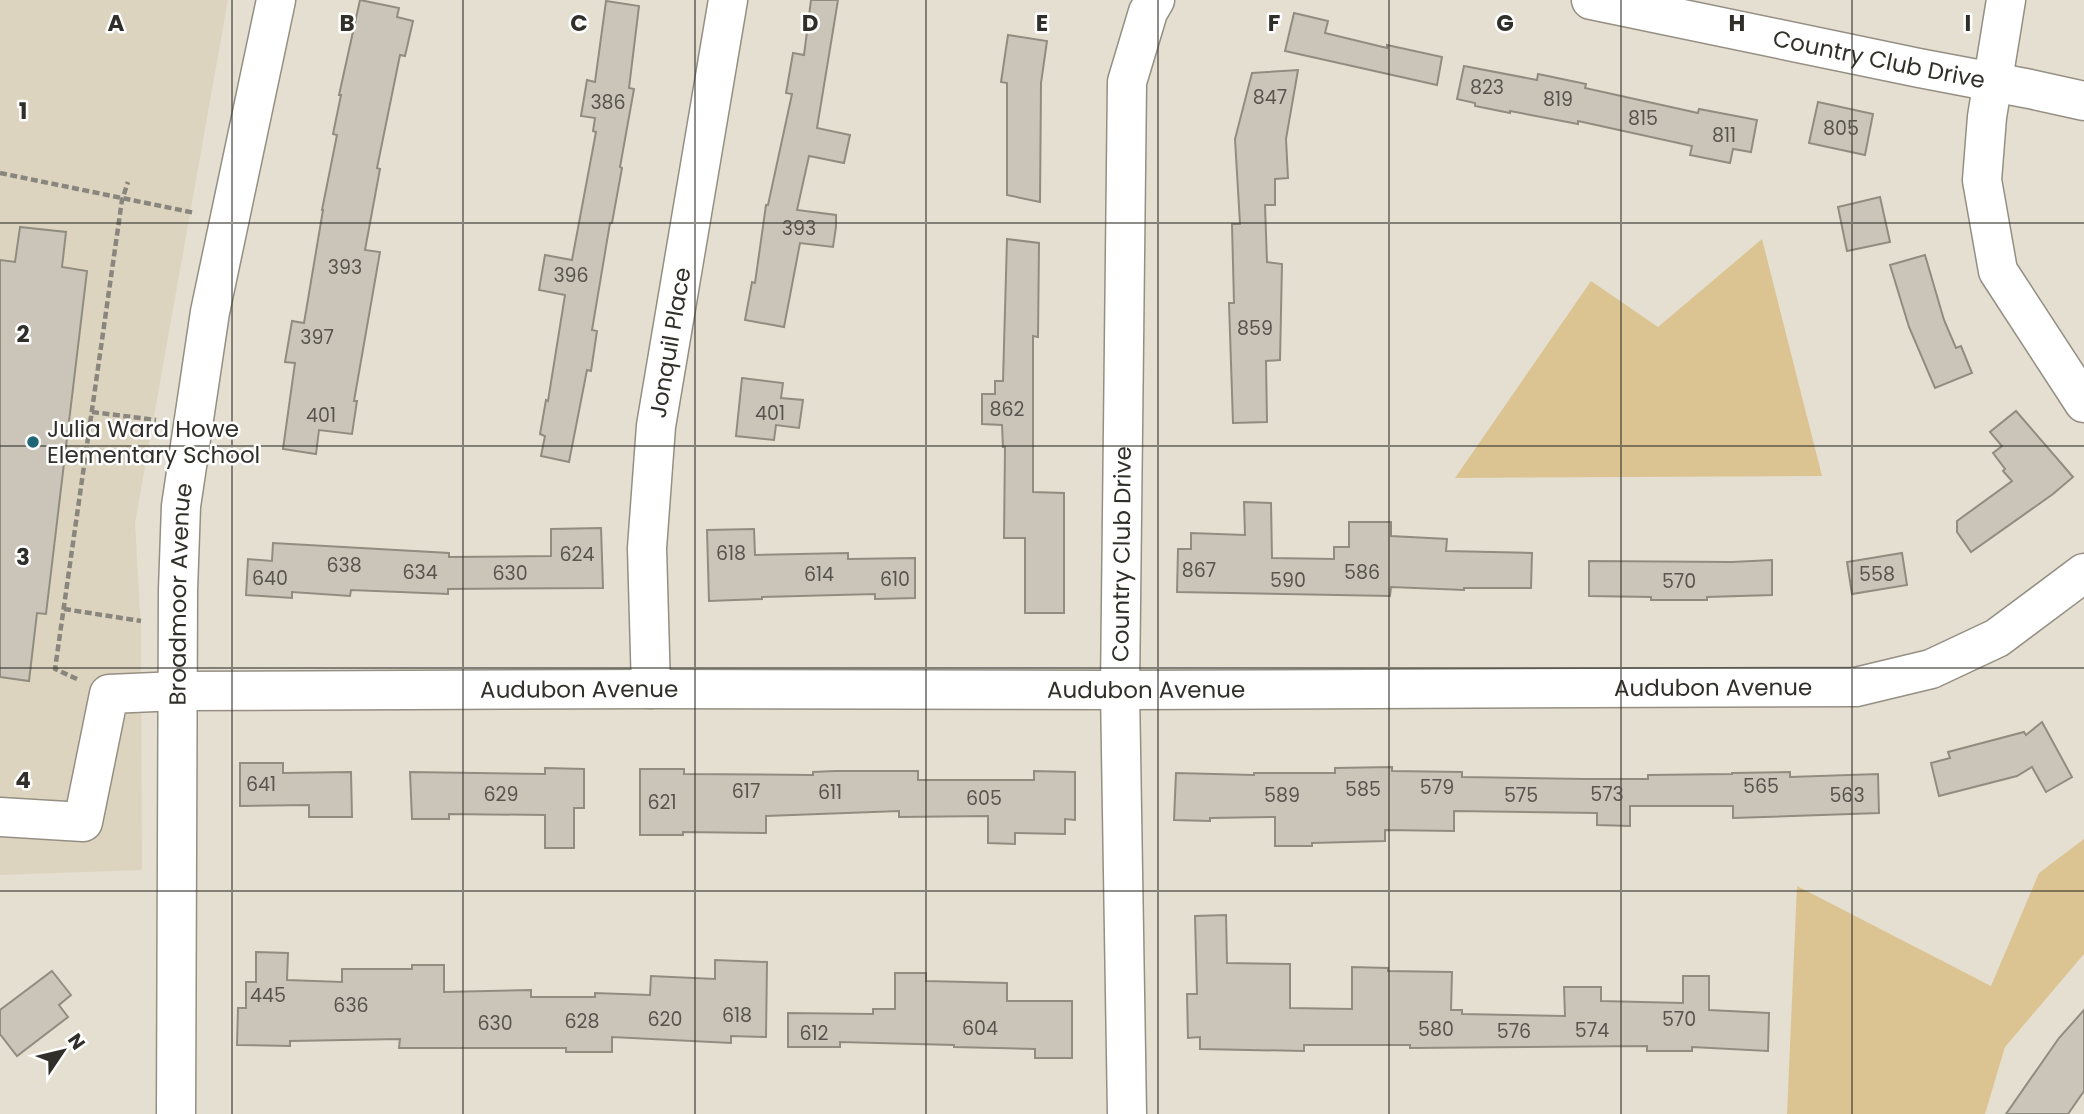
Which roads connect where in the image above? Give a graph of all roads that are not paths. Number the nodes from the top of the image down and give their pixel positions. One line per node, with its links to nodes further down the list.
1 (276, 0): 12 (street, Broadmoor Avenue)
2 (728, 0): 10 (street, Jonquil Place)
3 (1155, 0): 11 (street, Country Club Drive)
4 (1591, 0): 6 (street, Country Club Drive)
5 (2006, 0): 6 (street)
6 (1993, 81): 7 (street, Country Club Drive); 8 (street)
7 (2084, 102)
8 (2084, 403)
9 (2084, 573): 11 (street, Audubon Avenue)
10 (651, 689): 11 (street, Audubon Avenue); 12 (street, Audubon Avenue)
11 (1120, 690): 15 (street, Country Club Drive)
12 (178, 691): 13 (street, Audubon Avenue); 14 (street, Broadmoor Avenue)
13 (0, 817)
14 (176, 1114)
15 (1127, 1114)

